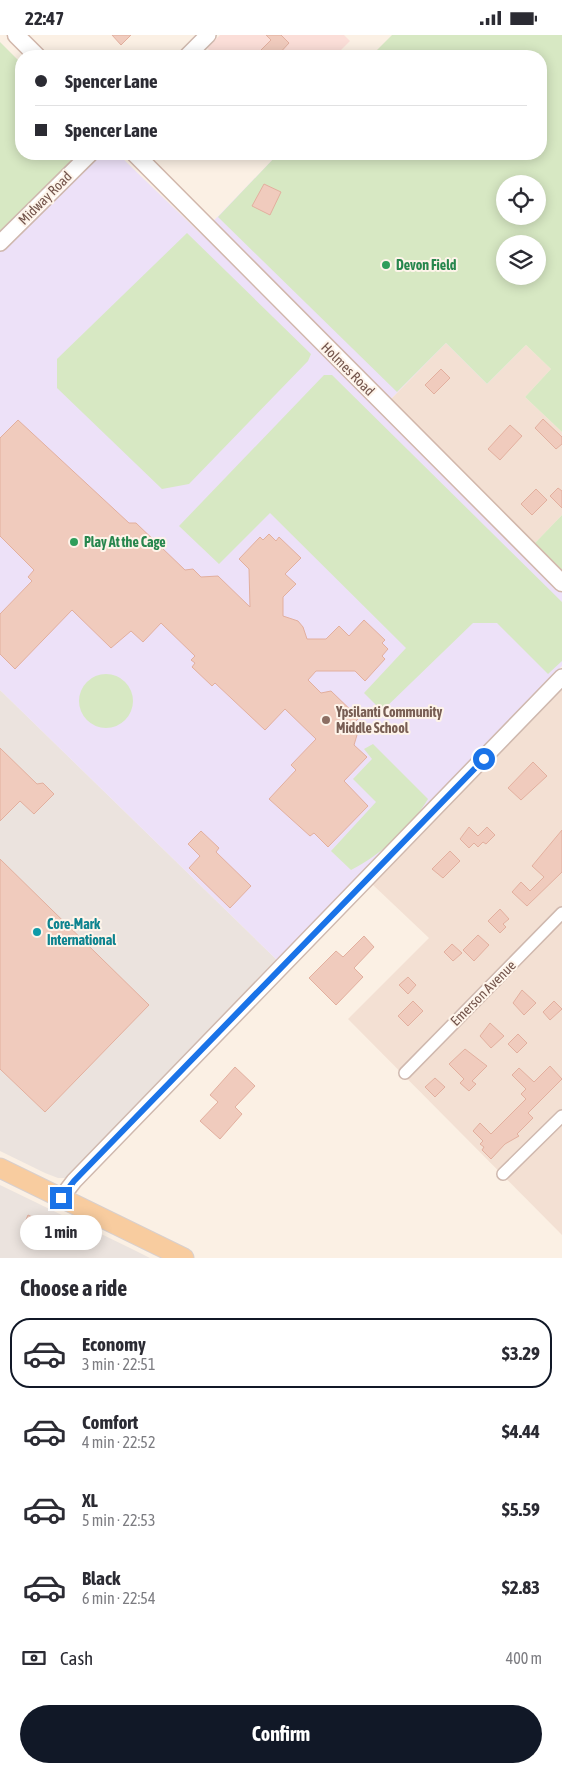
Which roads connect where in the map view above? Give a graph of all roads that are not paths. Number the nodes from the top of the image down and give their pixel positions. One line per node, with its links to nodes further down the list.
1 (16, 35): 3 (main road)
2 (208, 35): 4 (street)
3 (31, 50)
4 (193, 50)
5 (84, 160): 7 (street, Midway Road)
6 (141, 160): 8 (main road, Holmes Road)
7 (0, 243)
8 (562, 583)
9 (562, 677): 15 (street)
10 (562, 913): 11 (street, Emerson Avenue)
11 (405, 1073)
12 (562, 1116): 14 (street)
13 (0, 1168): 15 (main road)
14 (503, 1173)
15 (61, 1198): 16 (main road)
16 (184, 1258)

